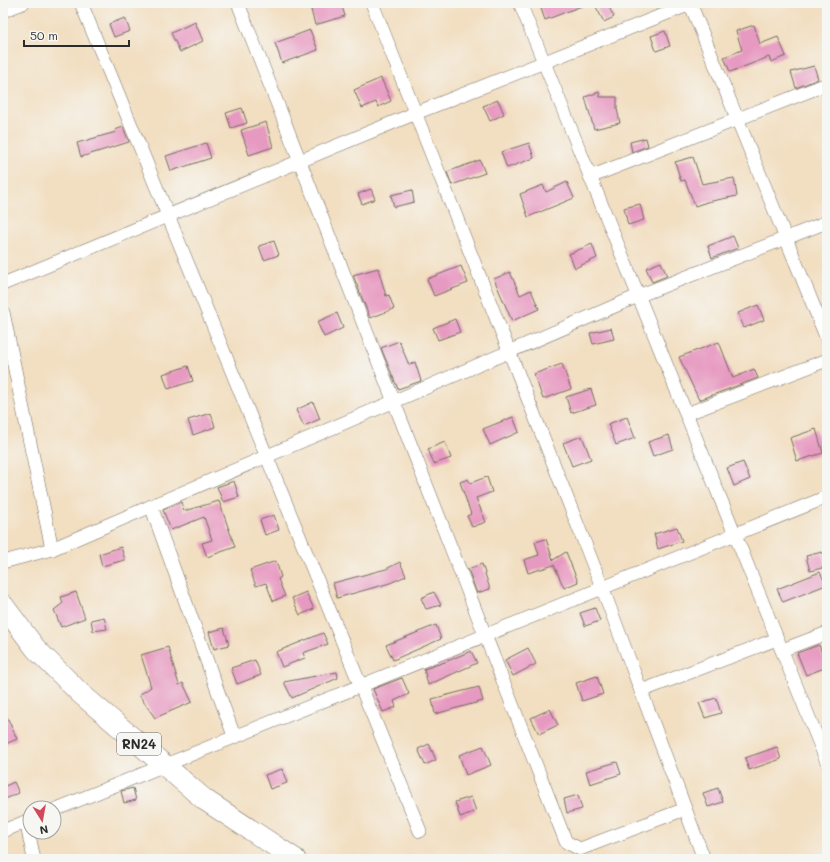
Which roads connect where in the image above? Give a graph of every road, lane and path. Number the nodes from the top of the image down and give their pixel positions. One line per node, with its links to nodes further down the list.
1 (23, 3): 7 (street)
2 (81, 3): 14 (street)
3 (238, 3): 12 (street)
4 (372, 3): 10 (street)
5 (520, 3): 8 (street)
6 (691, 3): 8 (street); 11 (street)
7 (3, 11)
8 (543, 61): 10 (street); 13 (street)
9 (827, 84): 11 (street)
10 (416, 113): 12 (street); 21 (street)
11 (738, 119): 13 (street); 16 (street)
12 (300, 161): 14 (street); 23 (street)
13 (590, 177): 18 (street)
14 (168, 216): 17 (street); 25 (street)
15 (827, 222): 16 (street)
16 (786, 238): 18 (street); 20 (street)
17 (3, 284)
18 (638, 296): 21 (street); 24 (street)
19 (3, 312): 29 (street)
20 (827, 340)
21 (509, 351): 23 (street); 31 (street)
22 (827, 360): 24 (street)
23 (394, 402): 25 (street); 34 (street)
24 (686, 414): 28 (street)
25 (267, 457): 27 (street); 36 (street)
26 (827, 497): 28 (street)
27 (151, 506): 29 (street); 38 (street)
28 (734, 533): 31 (street); 35 (street)
29 (52, 549): 30 (street)
30 (3, 562)
31 (602, 587): 34 (street); 37 (street)
32 (3, 605): 40 (main road, RN24)
33 (827, 633): 35 (street)
34 (485, 634): 36 (street); 42 (street)
35 (779, 645): 37 (street); 39 (street)
36 (360, 685): 38 (street); 45 (street)
37 (641, 691): 42 (street)
38 (234, 736): 40 (street)
39 (827, 762)
40 (164, 765): 41 (street); 48 (main road, RN24)
41 (62, 807)
42 (685, 809): 49 (street)
43 (22, 823): 44 (street)
44 (3, 831)
45 (420, 831)
46 (31, 840): 47 (street)
47 (34, 859)
48 (295, 859)
49 (704, 859)

